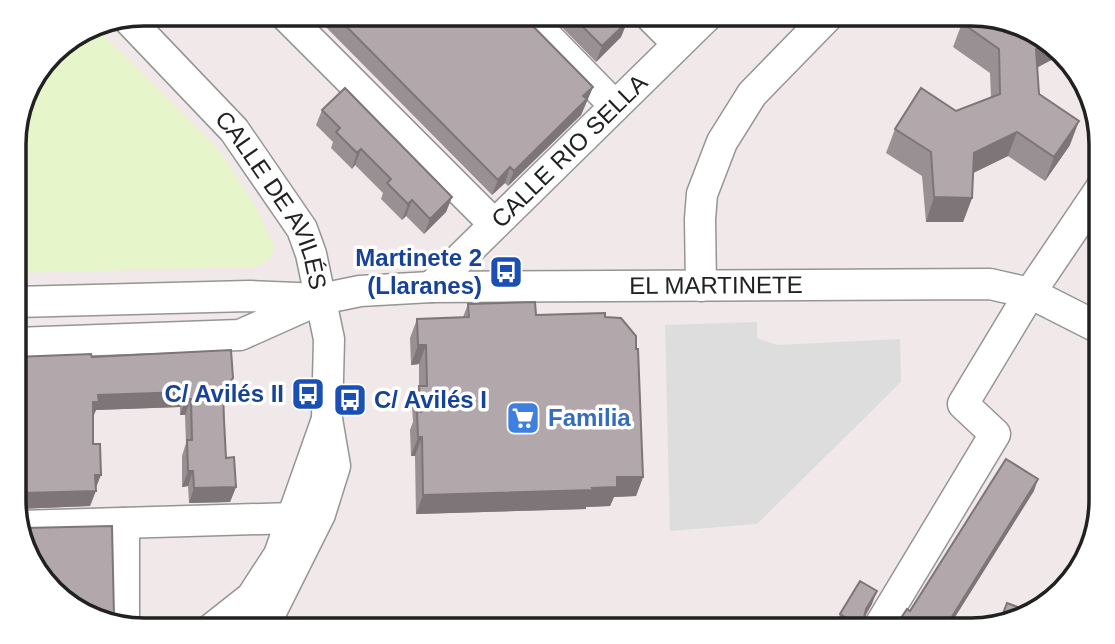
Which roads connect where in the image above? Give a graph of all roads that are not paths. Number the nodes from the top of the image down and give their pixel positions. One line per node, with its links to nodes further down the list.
1 (296, 26): 10 (street)
2 (537, 26): 8 (street)
3 (660, 26): 7 (street)
4 (697, 26): 7 (street, CALLE RIO SELLA)
5 (818, 26): 11 (street)
6 (135, 27): 14 (street, CALLE DE AVILÉS)
7 (678, 44): 8 (street, CALLE RIO SELLA)
8 (615, 106): 10 (street, CALLE RIO SELLA)
9 (1088, 207): 13 (street)
10 (494, 224): 12 (street, CALLE RIO SELLA)
11 (701, 286): 12 (street, EL MARTINETE); 13 (street, EL MARTINETE)
12 (431, 287): 14 (street, EL MARTINETE)
13 (1030, 293): 16 (street, EL MARTINETE); 24 (street)
14 (321, 299): 15 (street); 17 (street); 18 (street, CALLE DE AVILÉS)
15 (26, 302)
16 (1088, 321)
17 (26, 343)
18 (327, 419): 19 (street, CALLE DE AVILÉS); 22 (street, CALLE DE AVILÉS)
19 (293, 518): 20 (street); 22 (street, CALLE DE AVILÉS)
20 (124, 523): 21 (street); 23 (street)
21 (30, 526)
22 (263, 610): 25 (street)
23 (124, 616)
24 (885, 617)
25 (239, 618)

